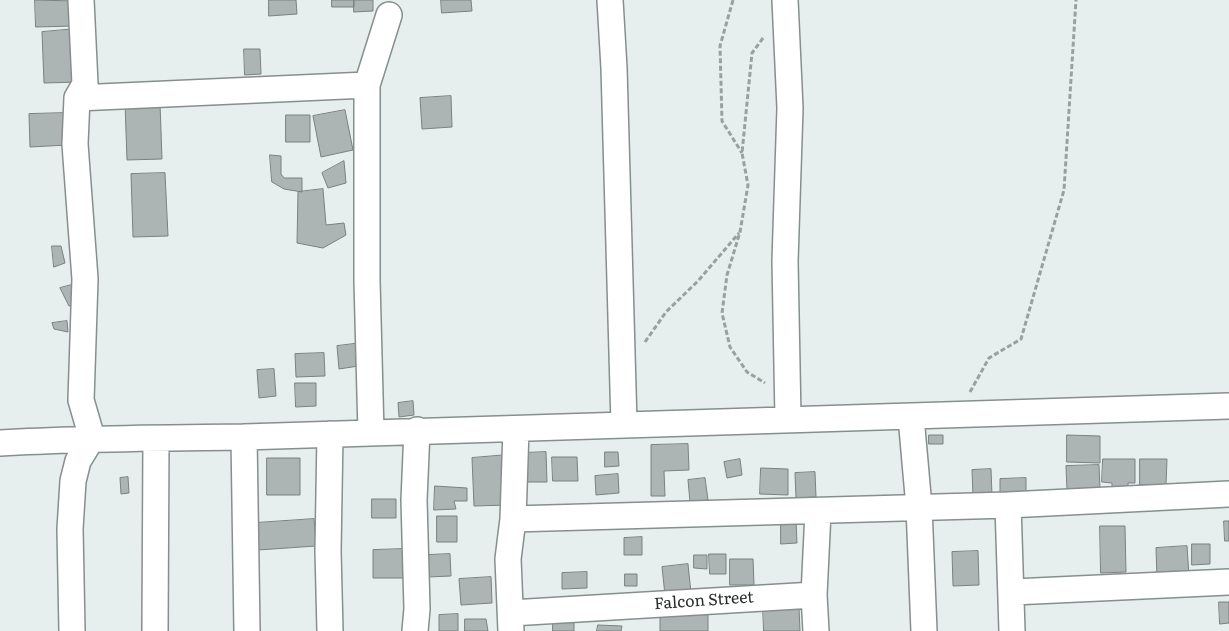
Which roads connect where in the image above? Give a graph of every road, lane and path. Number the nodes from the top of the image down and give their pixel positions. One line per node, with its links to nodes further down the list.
1 (81, 0): 8 (street)
2 (610, 0): 17 (street)
3 (732, 0): 9 (path)
4 (1076, 0): 14 (path)
5 (786, 4): 9 (path); 12 (street)
6 (389, 15): 7 (street)
7 (367, 84): 8 (street); 20 (street)
8 (77, 98): 23 (street)
9 (742, 153): 10 (path)
10 (740, 232): 11 (path); 12 (path)
11 (644, 343)
12 (786, 384): 16 (street)
13 (1229, 406): 14 (street)
14 (957, 414): 15 (street)
15 (911, 417): 16 (street); 28 (street)
16 (788, 419): 17 (street)
17 (624, 424): 18 (street)
18 (516, 429): 19 (street); 30 (street)
19 (417, 430): 20 (street); 41 (street)
20 (370, 433): 21 (street)
21 (330, 434): 22 (street); 40 (street)
22 (244, 437): 24 (street); 39 (street)
23 (92, 438): 24 (street); 25 (street); 33 (street)
24 (156, 439): 38 (street)
25 (0, 443)
26 (1229, 494): 27 (street)
27 (1008, 505): 28 (street); 32 (street)
28 (919, 508): 29 (street); 43 (street)
29 (818, 512): 30 (street); 34 (street)
30 (513, 519): 35 (street)
31 (1229, 582): 32 (street)
32 (1013, 592): 44 (street)
33 (73, 593): 36 (street); 37 (street)
34 (814, 595): 35 (street, Falcon Street); 42 (street)
35 (511, 622)
36 (52, 631)
37 (72, 631)
38 (155, 631)
39 (247, 631)
40 (330, 631)
41 (415, 631)
42 (816, 631)
43 (924, 631)
44 (1012, 631)

